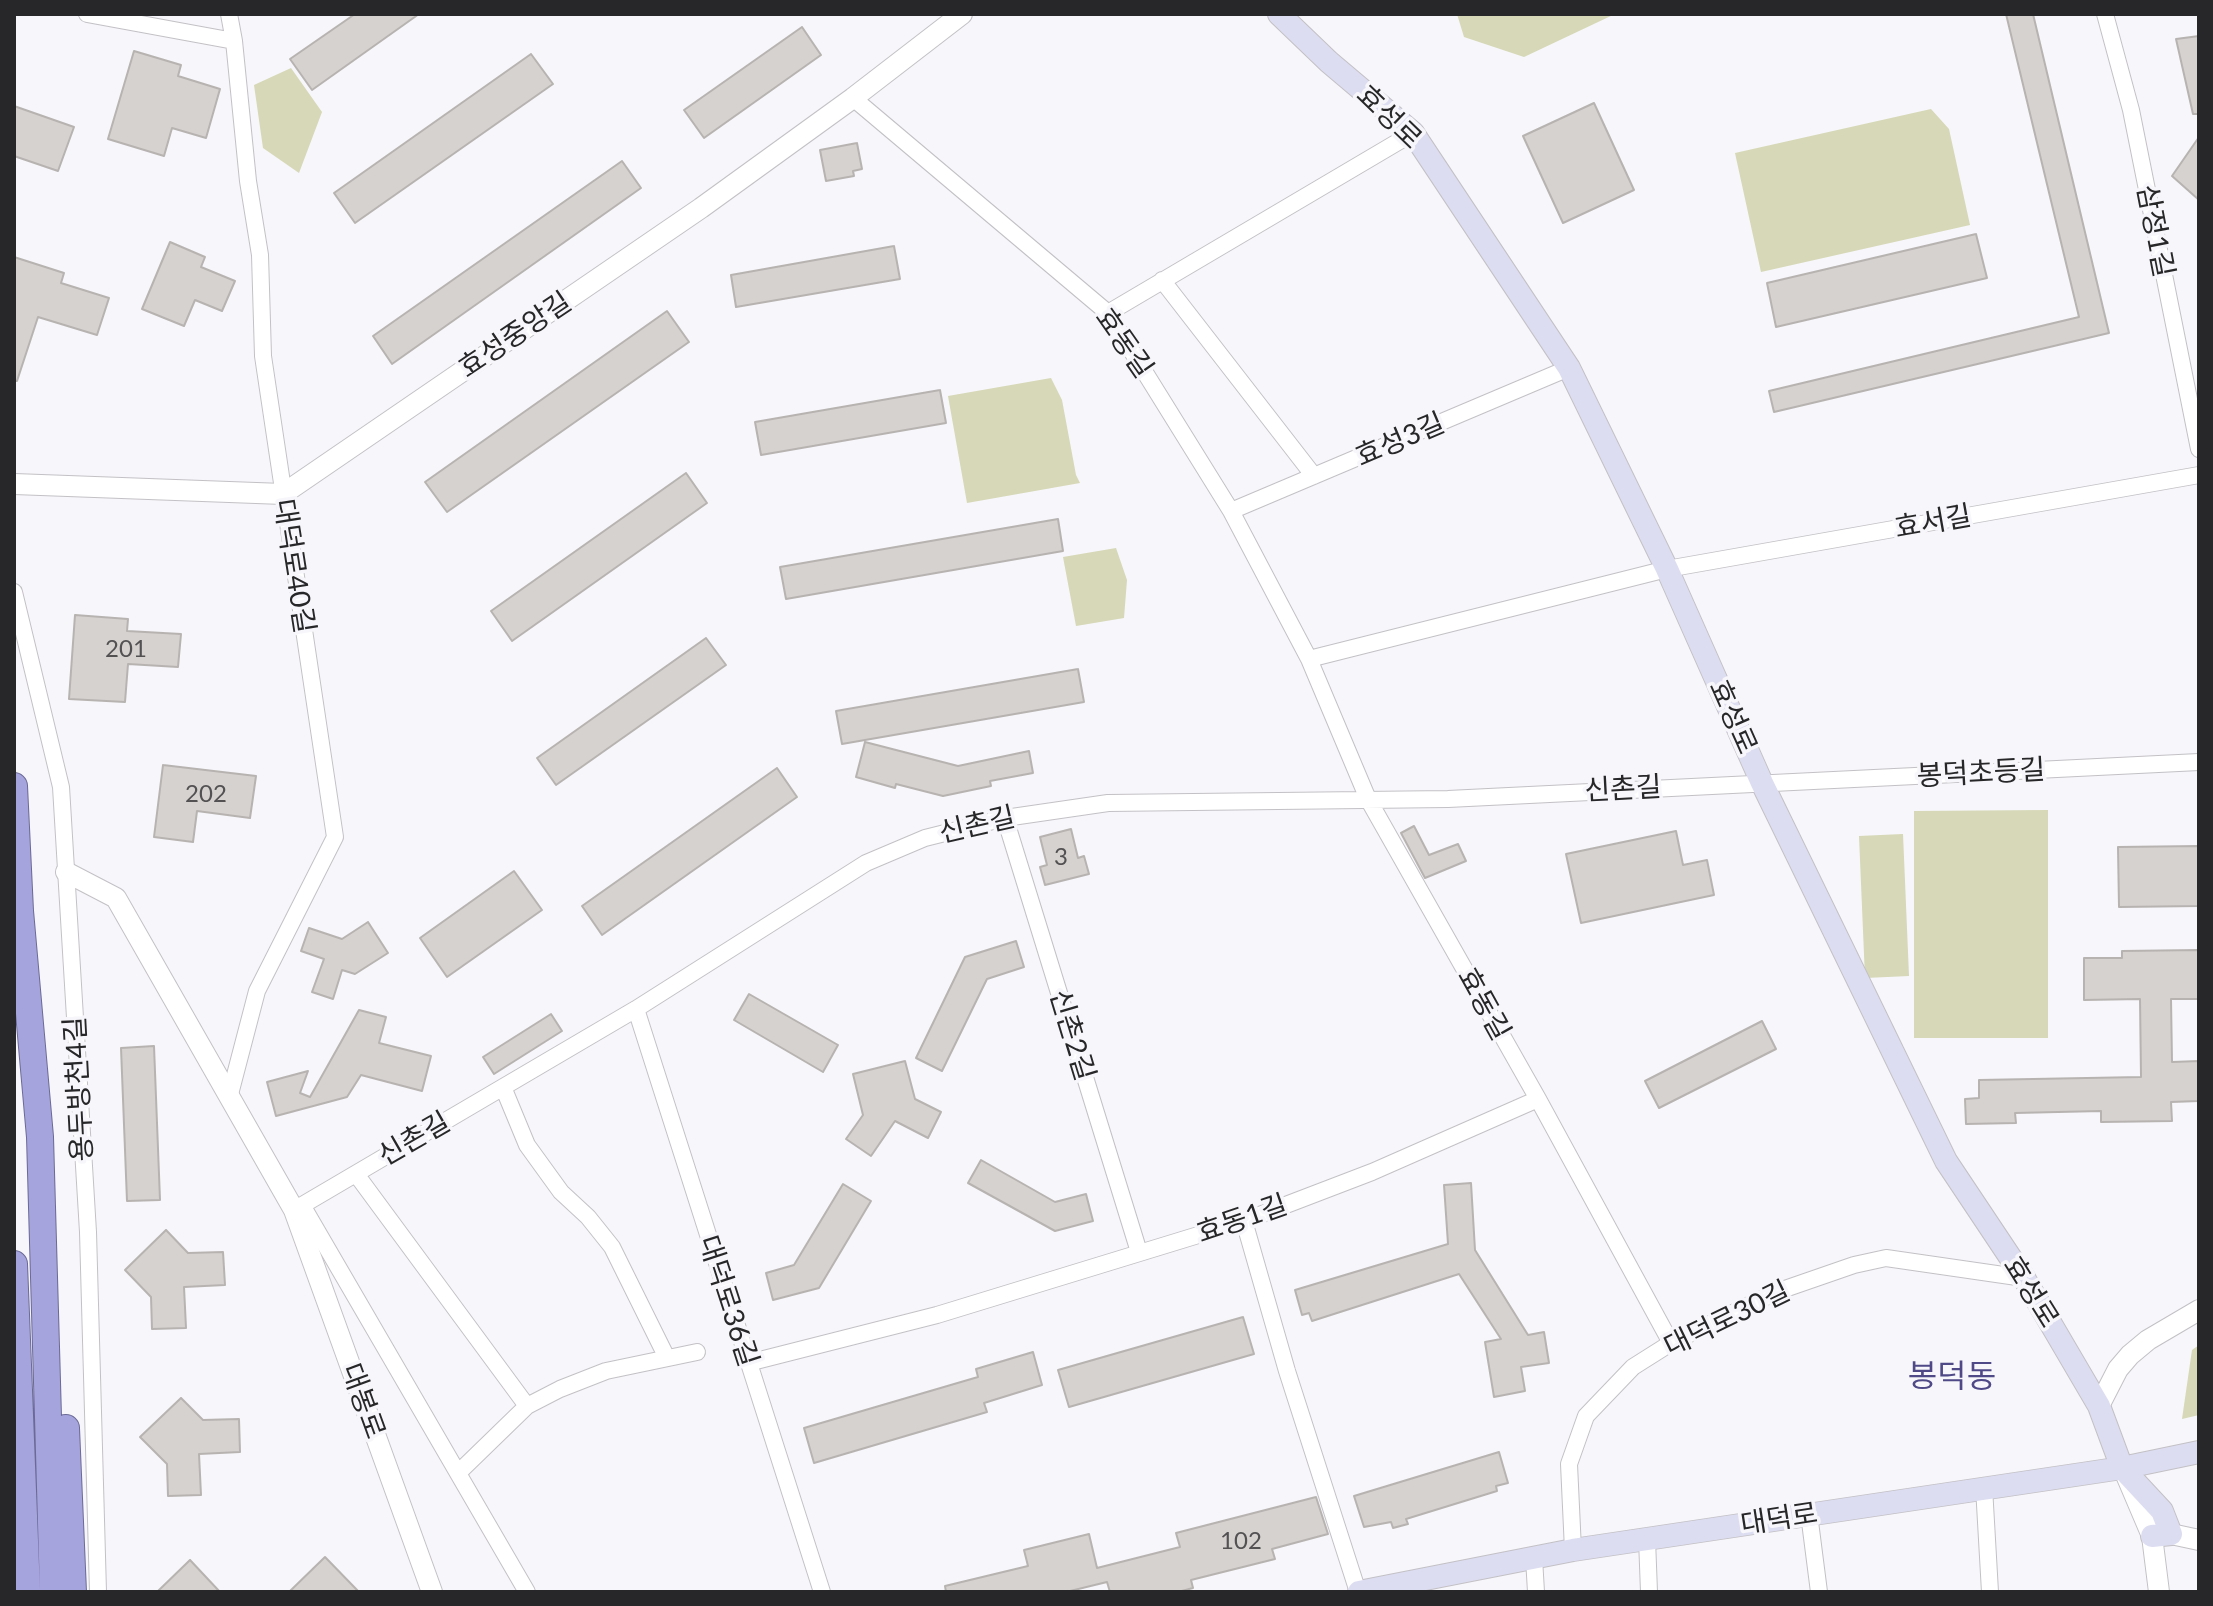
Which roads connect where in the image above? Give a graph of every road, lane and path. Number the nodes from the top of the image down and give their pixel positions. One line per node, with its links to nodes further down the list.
1 (87, 14): 6 (street)
2 (229, 14): 6 (street, 대덕로40길)
3 (962, 14): 7 (street, 효성중앙길)
4 (1279, 14): 8 (main road, 효성로)
5 (2105, 14): 12 (street, 삼정1길)
6 (234, 41): 16 (street, 대덕로40길)
7 (853, 98): 10 (street, 효동길); 16 (street, 효성중앙길)
8 (1413, 133): 9 (street); 11 (main road, 효성로)
9 (1162, 280): 10 (street); 14 (street)
10 (1108, 313): 17 (street, 효동길)
11 (1569, 368): 14 (street, 효성3길); 18 (main road, 효성로)
12 (2199, 449)
13 (2199, 475): 18 (street, 효서길)
14 (1314, 476): 17 (street, 효성3길)
15 (14, 484): 16 (street)
16 (283, 494): 32 (street, 대덕로40길)
17 (1231, 511): 20 (street, 효동길)
18 (1667, 569): 20 (street); 22 (main road, 효성로)
19 (14, 592): 26 (street, 용두방천4길)
20 (1309, 659): 24 (street, 효동길)
21 (2199, 762): 22 (street, 봉덕초등길)
22 (1762, 783): 24 (street, 신촌길); 40 (main road, 효성로)
23 (14, 788): 28 (highway); 29 (highway)
24 (1368, 799): 25 (street, 신촌길); 33 (street, 효동길)
25 (1005, 818): 30 (street, 신촌길); 38 (street, 신촌2길)
26 (66, 872): 32 (street, 대봉로); 61 (street, 용두방천4길)
27 (14, 884): 28 (highway)
28 (20, 911): 34 (highway)
29 (45, 994): 34 (highway); 60 (highway)
30 (636, 1009): 31 (street, 신촌길); 45 (street, 대덕로36길)
31 (503, 1087): 35 (street, 신촌길); 44 (street)
32 (229, 1098): 36 (street, 대봉로)
33 (1538, 1099): 37 (street, 효동1길); 42 (street, 효동길)
34 (40, 1137): 59 (highway)
35 (356, 1174): 36 (street, 신촌길); 46 (street)
36 (298, 1208): 50 (street); 62 (street, 대봉로)
37 (1244, 1221): 38 (street, 효동1길); 65 (street, 대덕로)
38 (1139, 1252): 45 (street, 효동1길)
39 (14, 1264): 58 (highway)
40 (2024, 1278): 42 (street, 대덕로30길); 47 (main road, 효성로)
41 (2196, 1316): 47 (street)
42 (1671, 1343): 56 (street, 대덕로30길)
43 (697, 1352): 44 (street)
44 (667, 1358): 46 (street)
45 (748, 1363): 64 (street, 대덕로36길)
46 (527, 1406): 50 (street)
47 (2099, 1406): 49 (main road, 효성로)
48 (2199, 1452): 49 (main road, 대덕로)
49 (2122, 1468): 51 (main road, 대덕로); 53 (main road)
50 (458, 1473): 63 (street)
51 (1984, 1487): 52 (main road, 대덕로); 69 (street)
52 (1809, 1514): 54 (main road, 대덕로); 68 (street)
53 (2161, 1535): 55 (street); 70 (street)
54 (1647, 1539): 56 (main road, 대덕로); 67 (street)
55 (2199, 1540)
56 (1573, 1550): 57 (main road, 대덕로)
57 (1534, 1558): 65 (main road, 대덕로); 66 (street)
58 (27, 1592)
59 (53, 1592)
60 (73, 1592)
61 (98, 1592)
62 (432, 1592)
63 (527, 1592)
64 (822, 1592)
65 (1358, 1592)
66 (1536, 1592)
67 (1649, 1592)
68 (1819, 1592)
69 (1990, 1592)
70 (2159, 1592)

